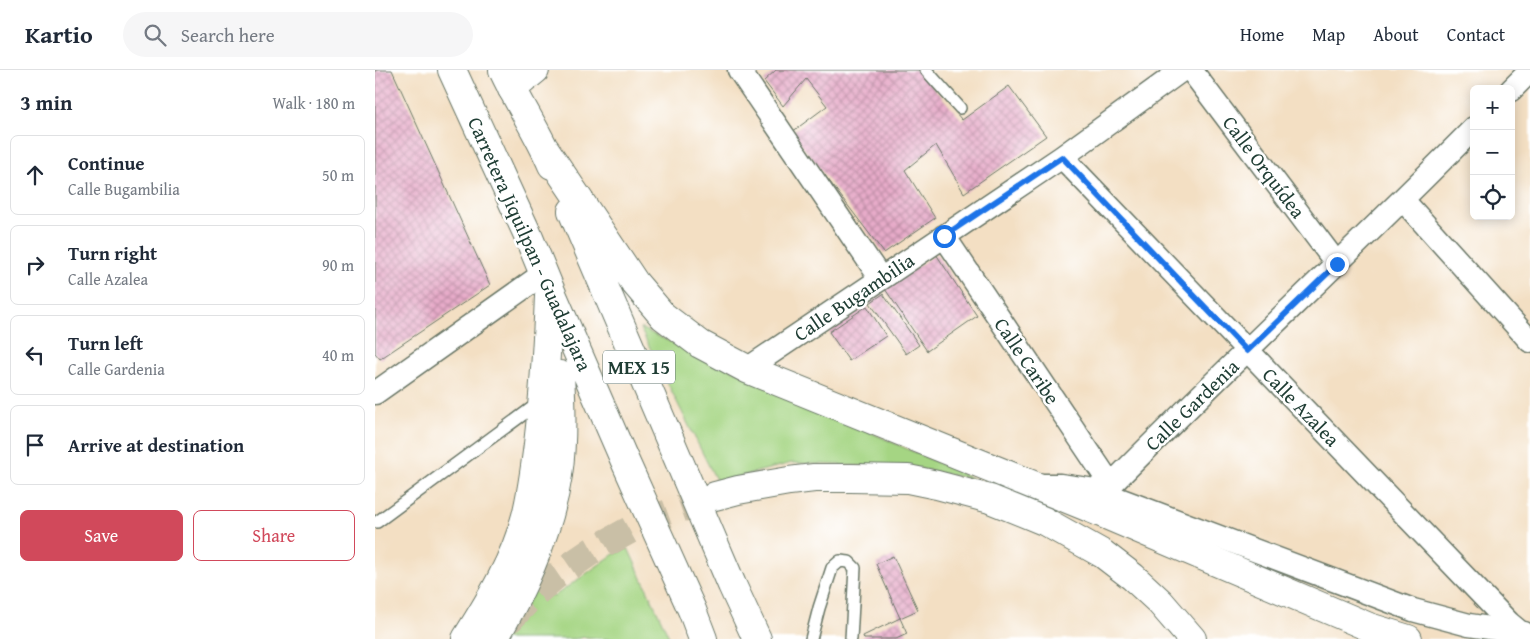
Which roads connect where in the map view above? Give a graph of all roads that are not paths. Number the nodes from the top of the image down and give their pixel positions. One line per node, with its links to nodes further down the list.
1 (452, 70): 18 (main road, Carretera Jiquilpan - Guadalajara / MEX 15)
2 (535, 70): 8 (main road)
3 (739, 70): 17 (street)
4 (926, 70): 10 (lane)
5 (1182, 70): 13 (street, Calle Bugambilia)
6 (1191, 70): 16 (street, Calle Orquídea)
7 (1530, 71): 9 (street)
8 (508, 80): 12 (main road, MEX 15)
9 (1515, 86)
10 (960, 108)
11 (1472, 130): 14 (street, Calle Gardenia)
12 (545, 149): 21 (main road); 32 (main road, MEX 15)
13 (1062, 157): 15 (street, Calle Bugambilia); 20 (street, Calle Azalea)
14 (1403, 200): 16 (street, Calle Gardenia); 19 (street)
15 (944, 236): 17 (street, Calle Bugambilia); 25 (street, Calle Caribe)
16 (1337, 264): 20 (street, Calle Gardenia)
17 (881, 279): 21 (street, Calle Bugambilia)
18 (546, 282): 22 (street); 23 (main road); 30 (main road); 31 (main road, Carretera Jiquilpan - Guadalajara / MEX 15)
19 (1530, 342)
20 (1247, 351): 25 (street, Calle Gardenia); 28 (street, Calle Azalea)
21 (747, 369): 24 (main road)
22 (375, 392)
23 (544, 399): 27 (lane); 29 (main road)
24 (1032, 485): 25 (street); 36 (main road)
25 (1107, 489): 28 (street)
26 (715, 496): 35 (main road)
27 (377, 522)
28 (1526, 633)
29 (466, 639)
30 (494, 639)
31 (703, 639)
32 (757, 639)
33 (811, 639): 34 (lane)
34 (851, 639)
35 (1192, 639)
36 (1408, 639)

